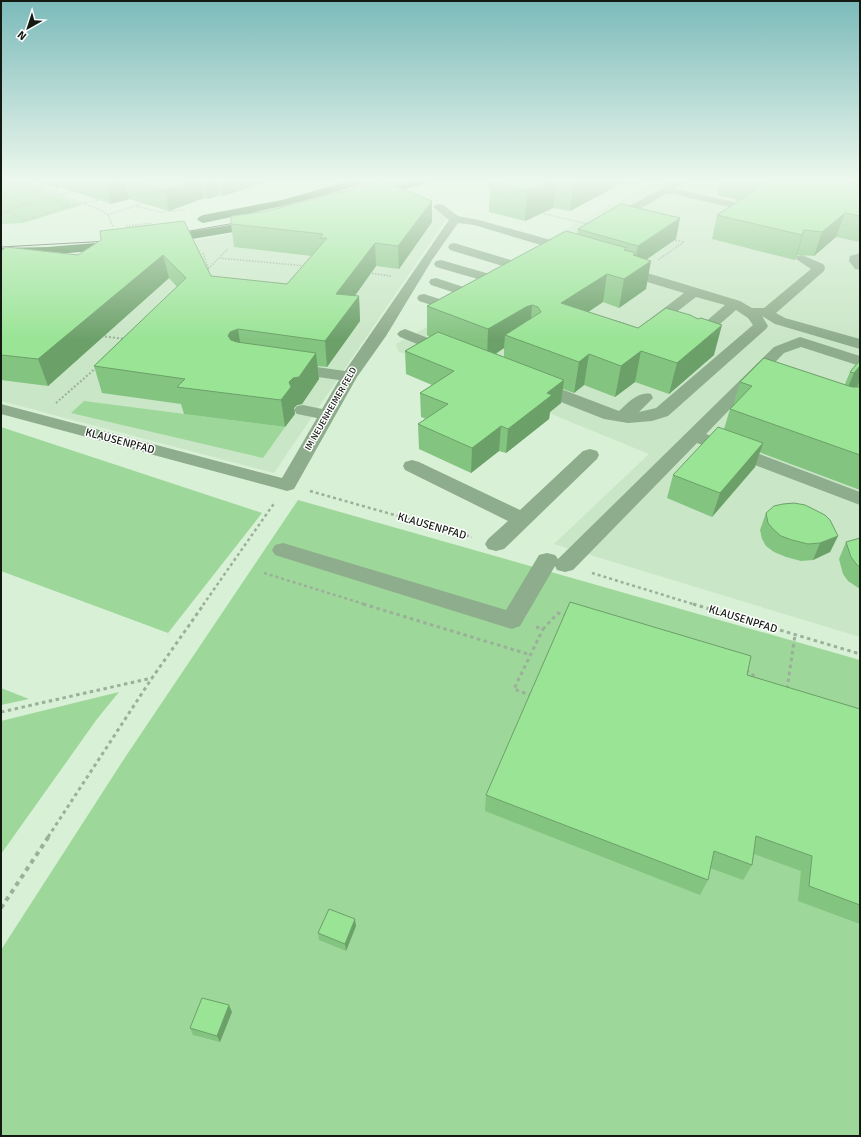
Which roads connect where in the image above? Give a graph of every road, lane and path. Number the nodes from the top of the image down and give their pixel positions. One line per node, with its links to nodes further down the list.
1 (199, 234): 6 (main road)
2 (442, 234): 25 (street, IM NEUENHEIMER FELD)
3 (499, 234): 12 (street)
4 (574, 240): 12 (street)
5 (674, 240): 24 (path)
6 (153, 241)
7 (131, 244): 10 (main road)
8 (230, 246): 14 (path)
9 (454, 247): 12 (street)
10 (1, 252)
11 (572, 256): 12 (street)
12 (546, 257): 27 (street)
13 (860, 257): 20 (street)
14 (219, 258): 21 (path); 22 (path)
15 (802, 259): 33 (street)
16 (22, 264): 18 (street)
17 (441, 264): 27 (street)
18 (1, 266)
19 (608, 266): 24 (street)
20 (860, 266)
21 (303, 271)
22 (205, 273)
23 (369, 273): 25 (path)
24 (636, 274): 28 (street)
25 (414, 278): 39 (street, IM NEUENHEIMER FELD)
26 (436, 282): 29 (street)
27 (502, 282): 29 (street)
28 (694, 292): 31 (street); 36 (street)
29 (477, 296): 32 (street)
30 (424, 298): 32 (street)
31 (734, 304): 33 (street); 40 (street)
32 (453, 308): 37 (street)
33 (764, 319): 42 (street); 53 (street)
34 (610, 320): 35 (path)
35 (630, 327)
36 (646, 328)
37 (405, 334): 39 (street); 43 (street)
38 (97, 335): 41 (path)
39 (378, 336): 47 (street, IM NEUENHEIMER FELD)
40 (690, 342)
41 (123, 344)
42 (860, 344)
43 (468, 359)
44 (860, 361): 55 (street)
45 (100, 364): 54 (path)
46 (273, 366): 47 (street)
47 (349, 377): 52 (street, IM NEUENHEIMER FELD)
48 (517, 378): 53 (street)
49 (645, 398): 53 (street)
50 (1, 409): 54 (street, KLAUSENPFAD)
51 (303, 410): 52 (street)
52 (327, 415): 58 (street, IM NEUENHEIMER FELD)
53 (628, 418)
54 (37, 419): 58 (street, KLAUSENPFAD)
55 (694, 436): 59 (street); 63 (street)
56 (590, 455): 60 (street)
57 (412, 466): 60 (street)
58 (287, 484): 61 (path, KLAUSENPFAD); 72 (path)
59 (860, 499)
60 (522, 519): 61 (street)
61 (496, 544)
62 (283, 550): 66 (street)
63 (556, 562): 66 (street); 68 (path, KLAUSENPFAD)
64 (264, 573): 70 (path)
65 (573, 618): 67 (path)
66 (512, 620): 67 (path)
67 (543, 629): 70 (path)
68 (795, 634): 69 (path, KLAUSENPFAD); 74 (path)
69 (860, 654)
70 (531, 655): 75 (path)
71 (739, 668): 73 (path)
72 (152, 678): 76 (path); 77 (path)
73 (763, 684)
74 (786, 695)
75 (534, 696)
76 (1, 712)
77 (1, 908)

